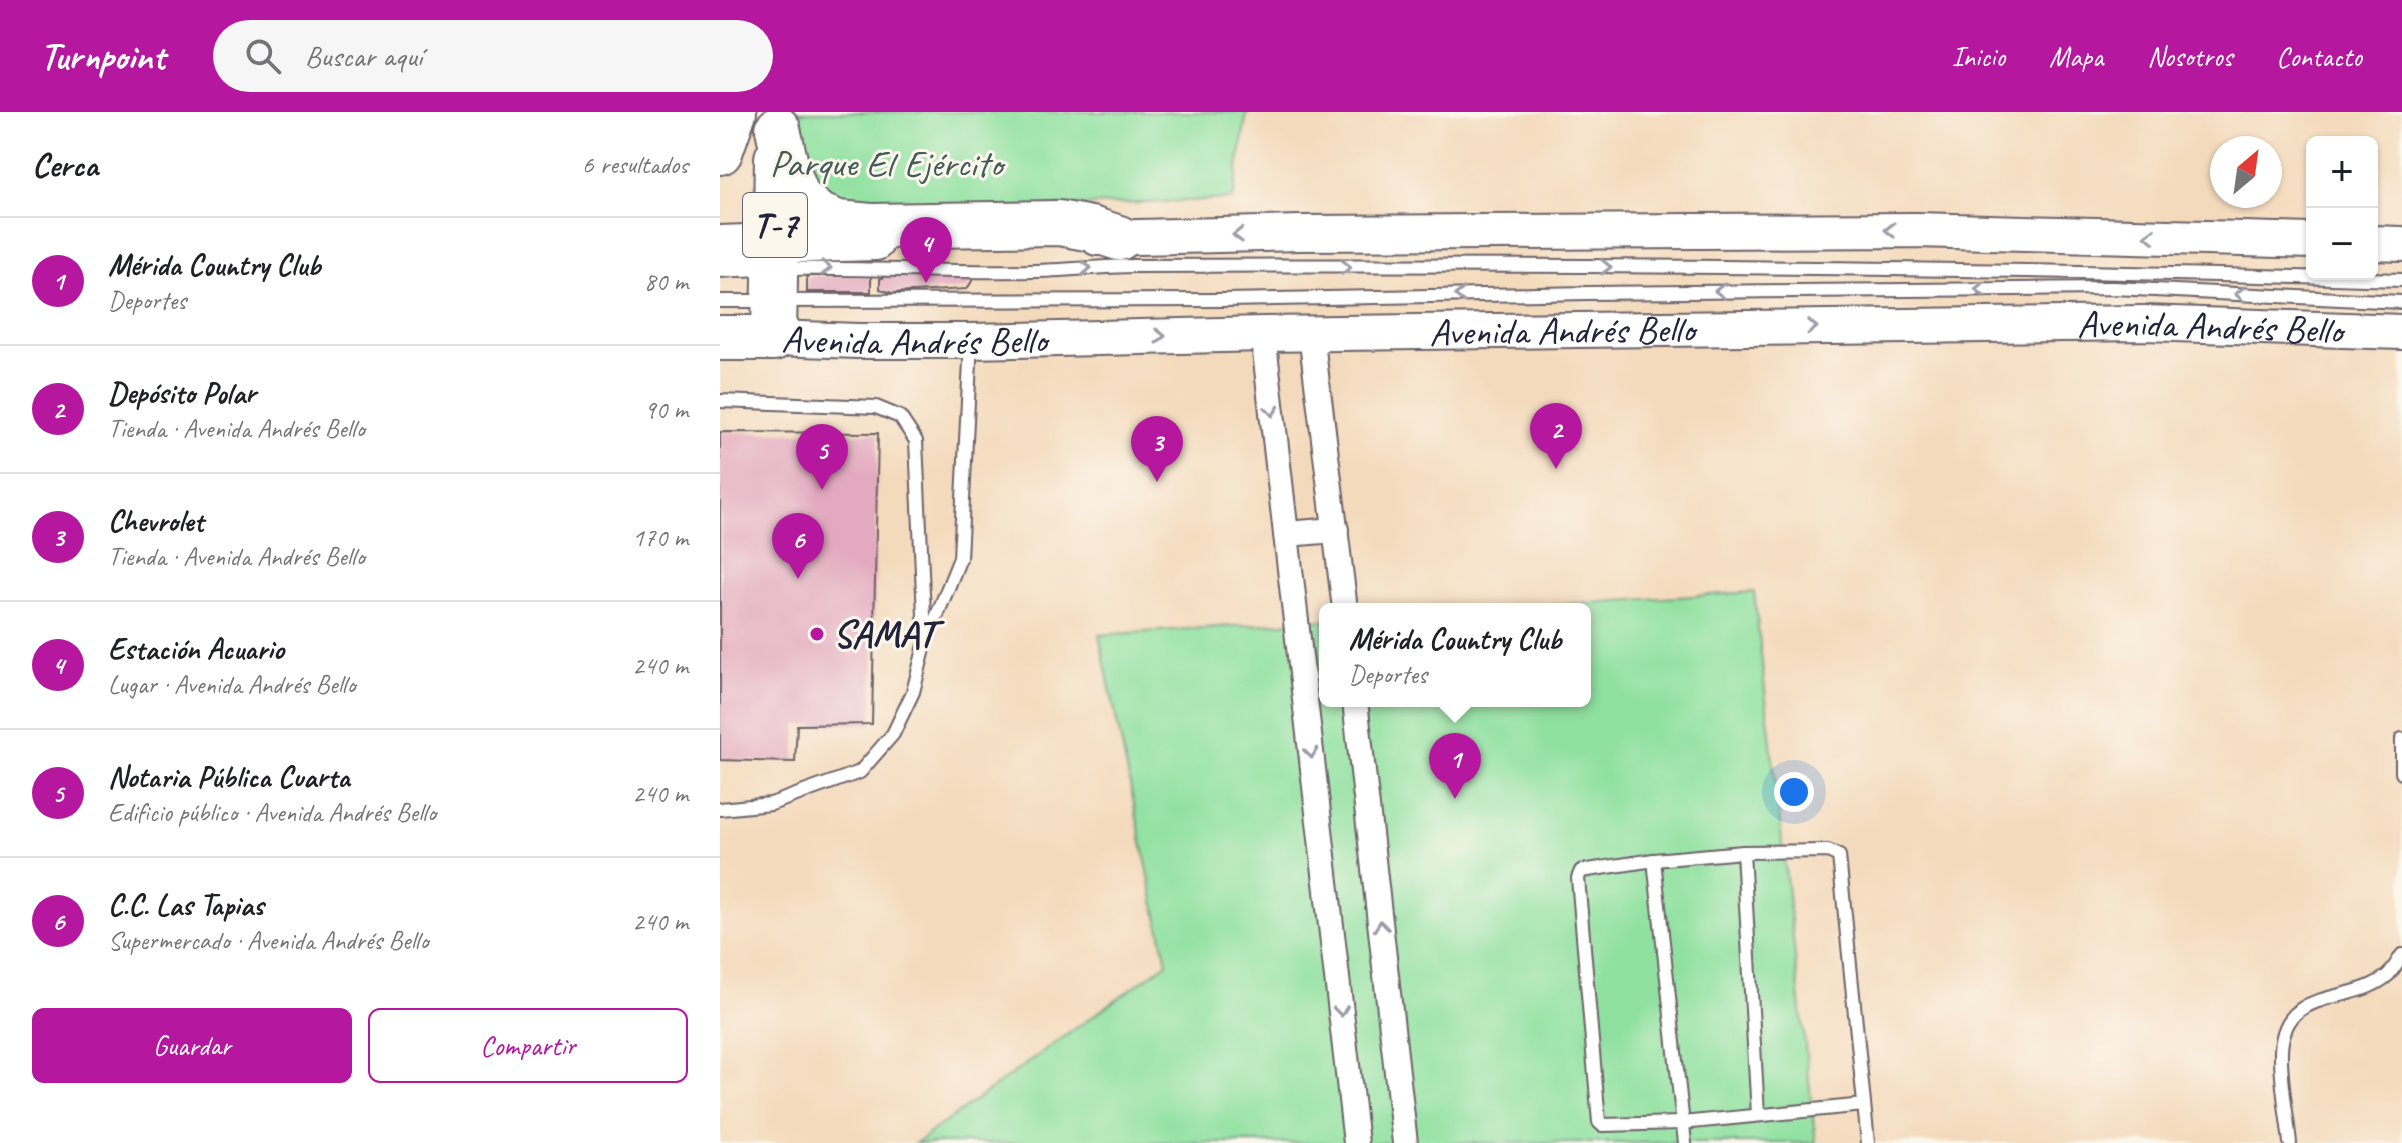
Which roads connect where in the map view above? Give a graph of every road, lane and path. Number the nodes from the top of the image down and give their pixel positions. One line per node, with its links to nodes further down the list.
1 (734, 112): 3 (highway, T-7)
2 (771, 118): 4 (highway, T-7); 9 (highway, T-7)
3 (720, 152)
4 (1119, 238): 5 (street, one-way to 4); 9 (street)
5 (2306, 241)
6 (2378, 243): 7 (street)
7 (2402, 244)
8 (2402, 280): 9 (lane, one-way to 8)
9 (750, 289): 10 (lane, one-way to 9); 14 (street, Avenida Andrés Bello)
10 (2402, 302)
11 (2402, 332): 13 (street, Avenida Andrés Bello, one-way to 11)
12 (1263, 334): 13 (street, Avenida Andrés Bello); 14 (street, Avenida Andrés Bello, one-way to 12); 17 (street, one-way to 17)
13 (1311, 334): 16 (street)
14 (971, 341): 19 (lane)
15 (720, 401): 19 (lane)
16 (1336, 530): 17 (street); 18 (street)
17 (1286, 534): 30 (street, one-way to 30)
18 (1344, 603)
19 (925, 645): 23 (lane)
20 (1356, 707): 31 (street, one-way to 20)
21 (2402, 739): 22 (lane)
22 (2402, 773)
23 (720, 809)
24 (1743, 852): 25 (lane); 27 (lane); 28 (lane)
25 (1654, 860): 29 (lane); 29 (lane)
26 (2402, 955): 34 (lane)
27 (1864, 1105): 28 (lane); 33 (lane)
28 (1758, 1115): 29 (lane)
29 (1682, 1123): 32 (lane)
30 (1356, 1143)
31 (1405, 1143)
32 (1685, 1143)
33 (1868, 1143)
34 (2290, 1143)

